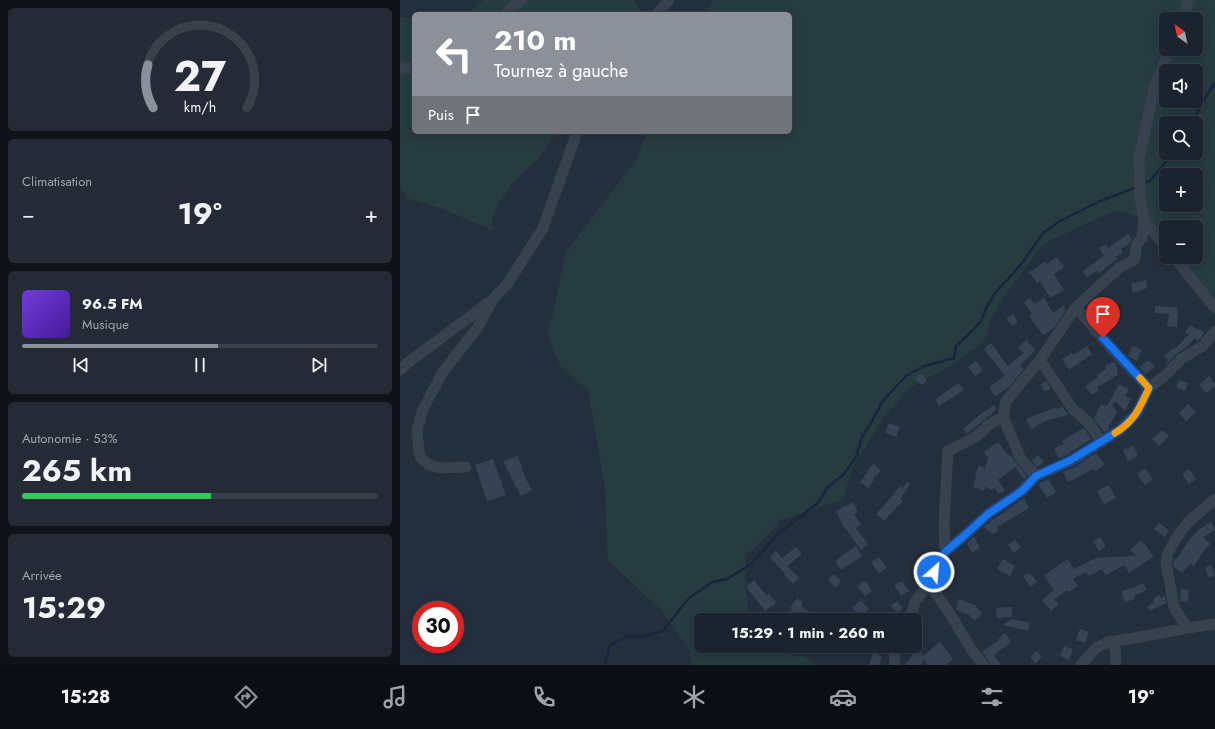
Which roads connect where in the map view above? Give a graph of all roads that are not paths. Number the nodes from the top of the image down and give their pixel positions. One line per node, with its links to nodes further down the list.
1 (522, 0): 4 (street)
2 (669, 0): 5 (street)
3 (1189, 0): 6 (street)
4 (507, 12)
5 (659, 12)
6 (1185, 12)
7 (1167, 56): 11 (street)
8 (400, 68): 9 (street)
9 (412, 68)
10 (576, 134): 14 (street)
11 (1144, 220): 12 (street); 15 (street)
12 (1159, 238)
13 (1180, 264): 16 (street)
14 (492, 300): 19 (street); 23 (street)
15 (1076, 307): 18 (street); 20 (street)
16 (1215, 308)
17 (1215, 331): 20 (street)
18 (1040, 360): 21 (street); 22 (street)
19 (400, 370)
20 (1149, 388): 22 (street)
21 (1003, 417): 24 (street); 26 (street)
22 (1101, 441): 24 (street)
23 (466, 467)
24 (1036, 476): 26 (street)
25 (1215, 499): 30 (street)
26 (945, 552): 27 (street)
27 (929, 583): 28 (street); 34 (street)
28 (912, 613)
29 (1215, 624): 30 (street)
30 (1187, 628): 31 (street)
31 (1112, 641): 35 (street); 36 (street)
32 (894, 653): 33 (street)
33 (895, 665)
34 (984, 665)
35 (1082, 665)
36 (1116, 665)

